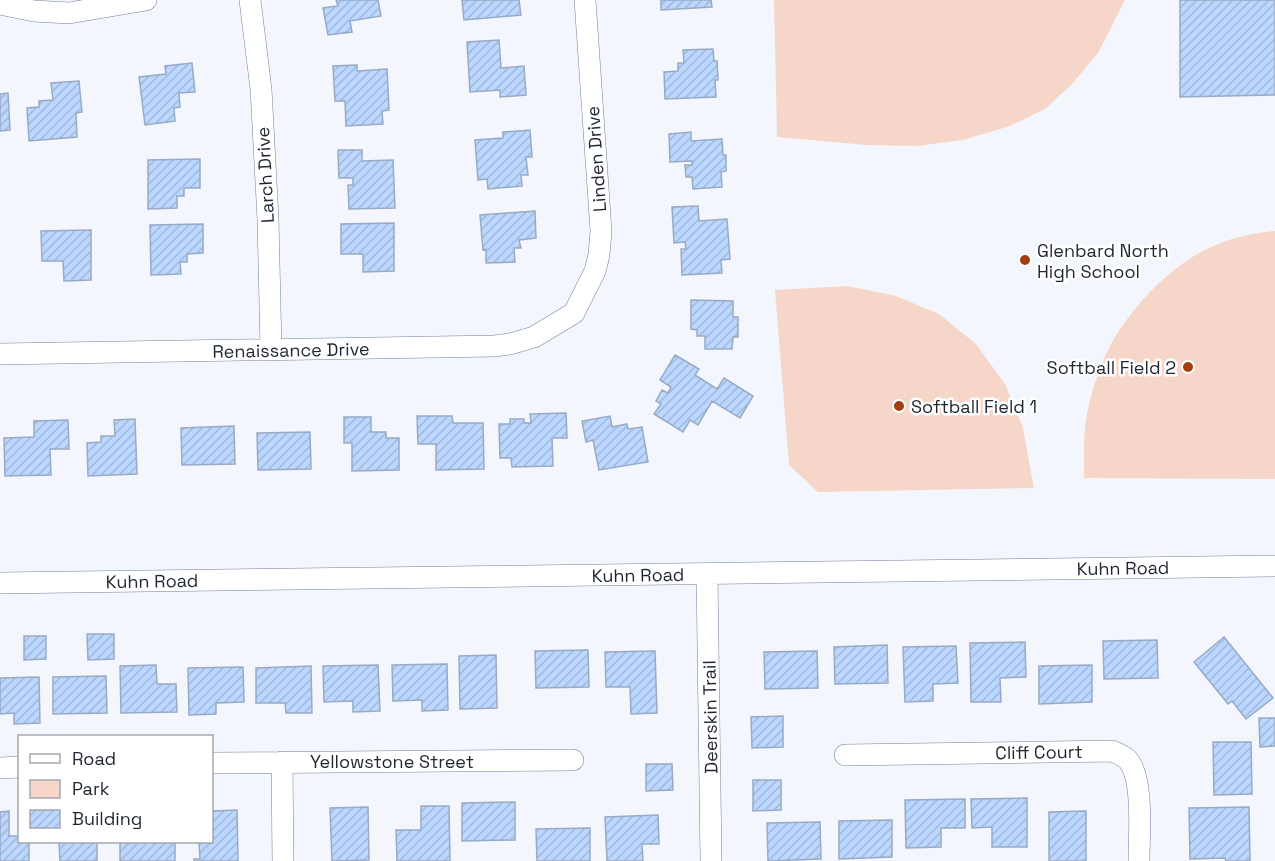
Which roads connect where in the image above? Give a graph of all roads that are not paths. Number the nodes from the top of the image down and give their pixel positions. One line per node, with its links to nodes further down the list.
1 (146, 0): 4 (street)
2 (250, 0): 6 (street, Larch Drive)
3 (585, 0): 5 (street, Linden Drive)
4 (0, 4)
5 (574, 313): 6 (street, Renaissance Drive)
6 (271, 350): 7 (street, Renaissance Drive)
7 (0, 354)
8 (1275, 566): 9 (street, Kuhn Road)
9 (707, 574): 10 (street, Kuhn Road); 18 (street, Deerskin Trail)
10 (0, 583)
11 (845, 755): 19 (street, Cliff Court)
12 (573, 760): 13 (street, Yellowstone Street)
13 (282, 762): 14 (street, Yellowstone Street); 17 (street)
14 (213, 763)
15 (18, 767): 16 (street)
16 (0, 768)
17 (283, 861)
18 (711, 861)
19 (1139, 861)

